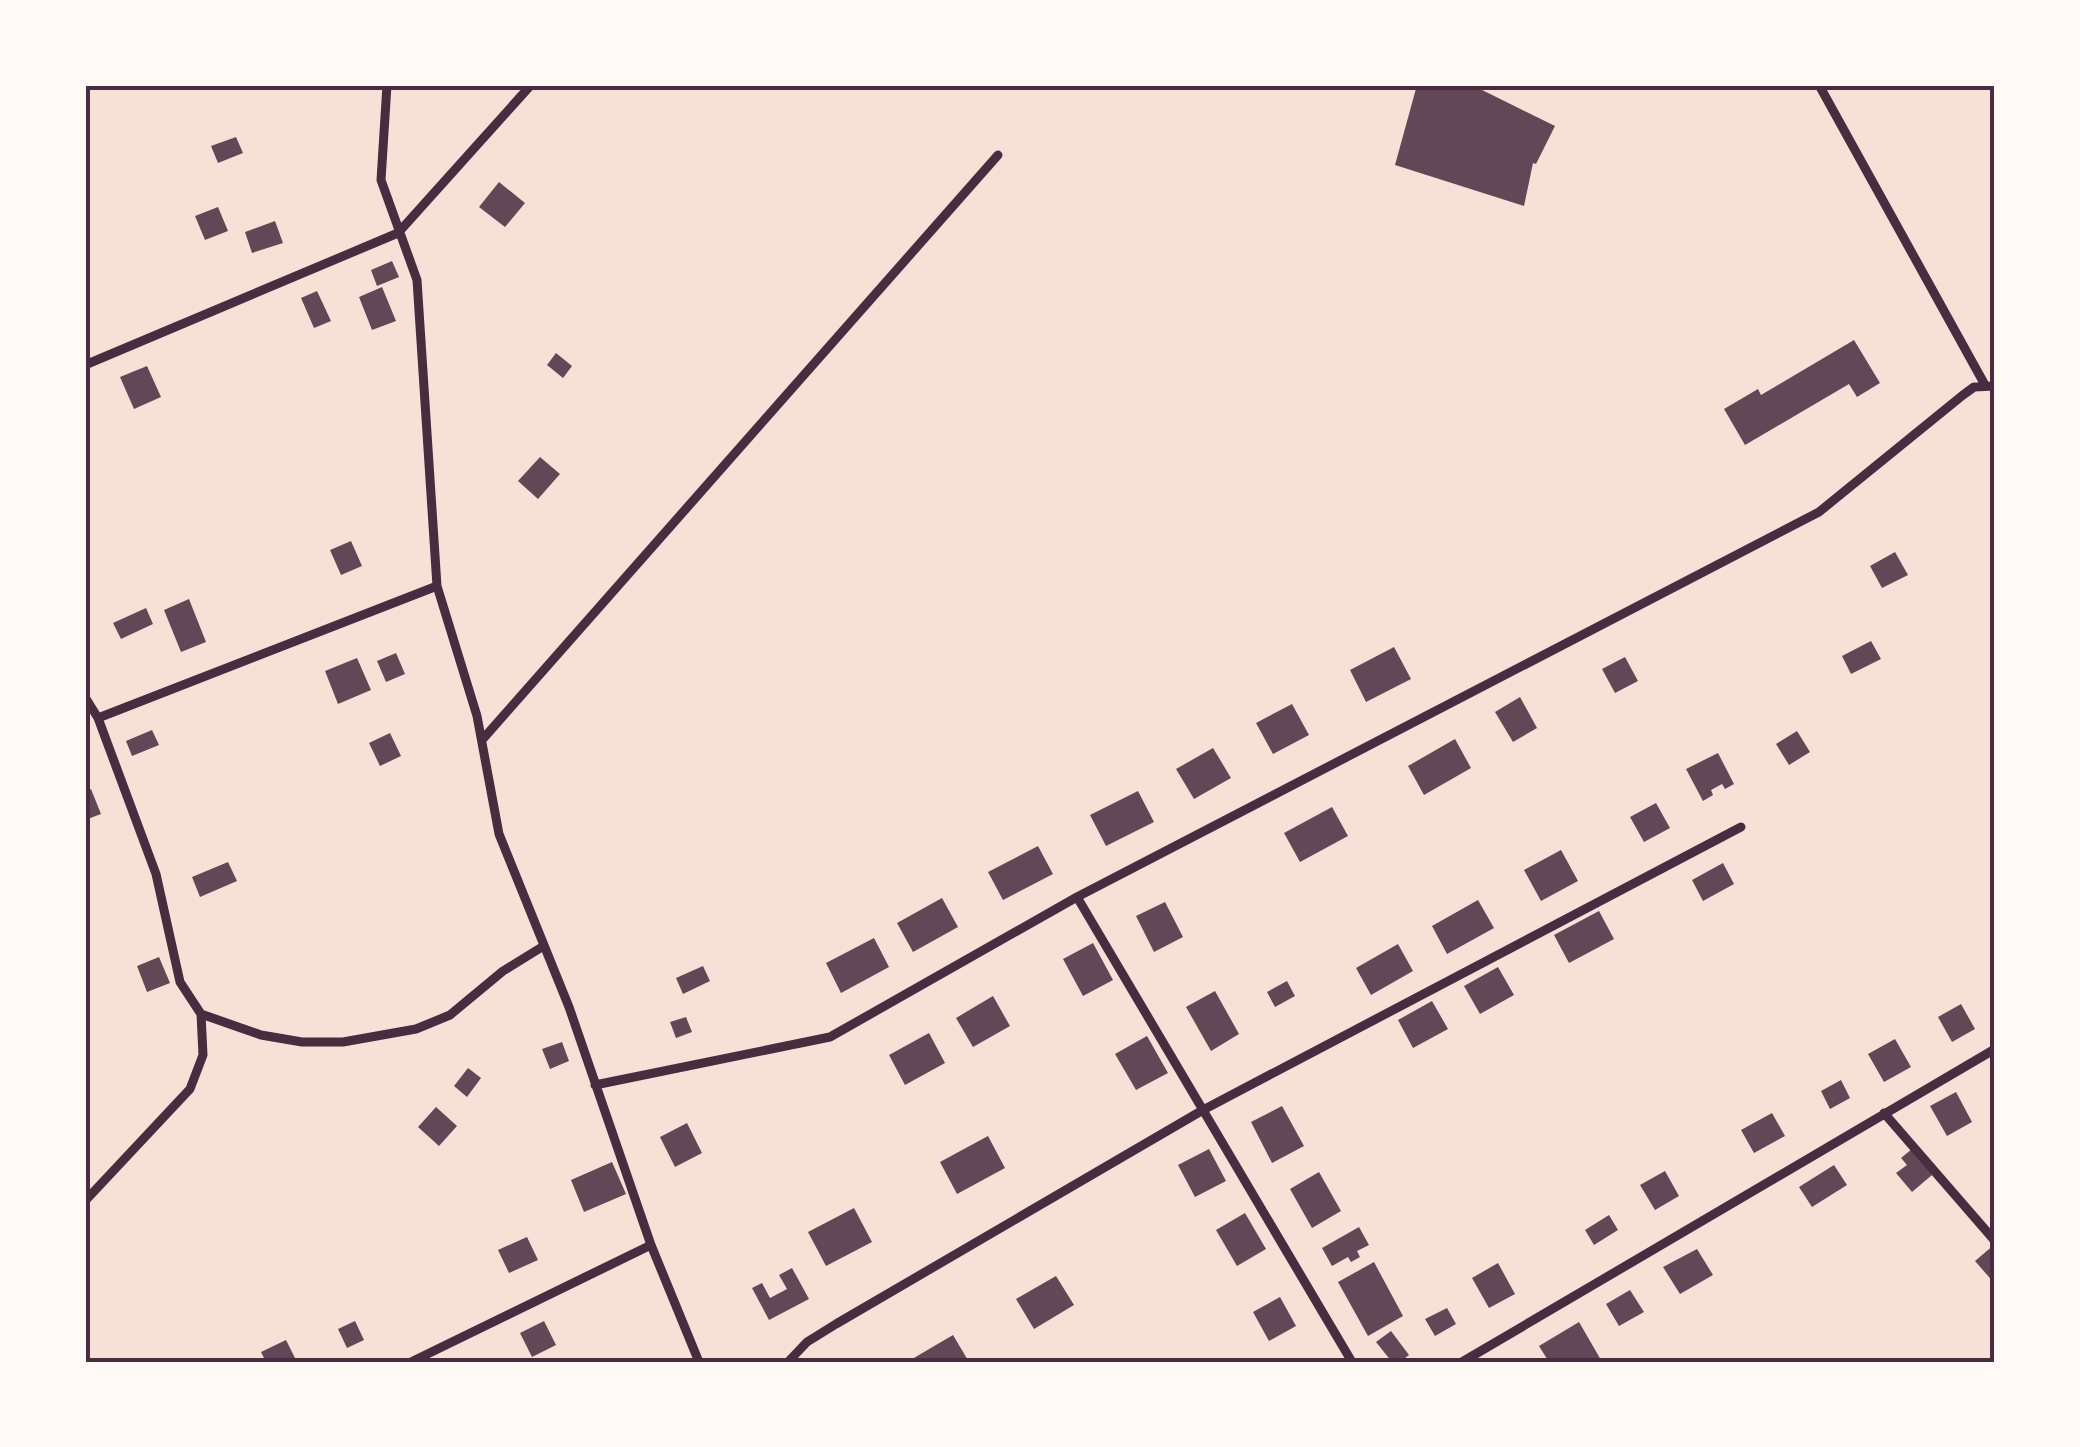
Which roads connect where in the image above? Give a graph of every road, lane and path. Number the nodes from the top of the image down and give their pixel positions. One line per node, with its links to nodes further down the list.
1 (387, 85): 5 (street)
2 (532, 85): 5 (street)
3 (1819, 85): 7 (street)
4 (998, 155): 11 (street)
5 (398, 234): 6 (street); 8 (street)
6 (85, 365)
7 (1990, 385): 13 (street)
8 (438, 586): 10 (street); 11 (street)
9 (85, 697): 10 (street)
10 (98, 718): 15 (street)
11 (482, 740): 14 (street)
12 (1741, 827): 18 (street)
13 (1077, 897): 17 (street); 18 (street)
14 (542, 947): 15 (street); 17 (street)
15 (201, 1014): 20 (street)
16 (1995, 1049): 19 (street)
17 (595, 1084): 22 (street)
18 (1203, 1110): 25 (street); 26 (street)
19 (1884, 1113): 21 (street); 27 (street)
20 (85, 1201)
21 (1995, 1242)
22 (651, 1244): 23 (street); 24 (street)
23 (412, 1362)
24 (699, 1362)
25 (788, 1362)
26 (1352, 1362)
27 (1462, 1362)

